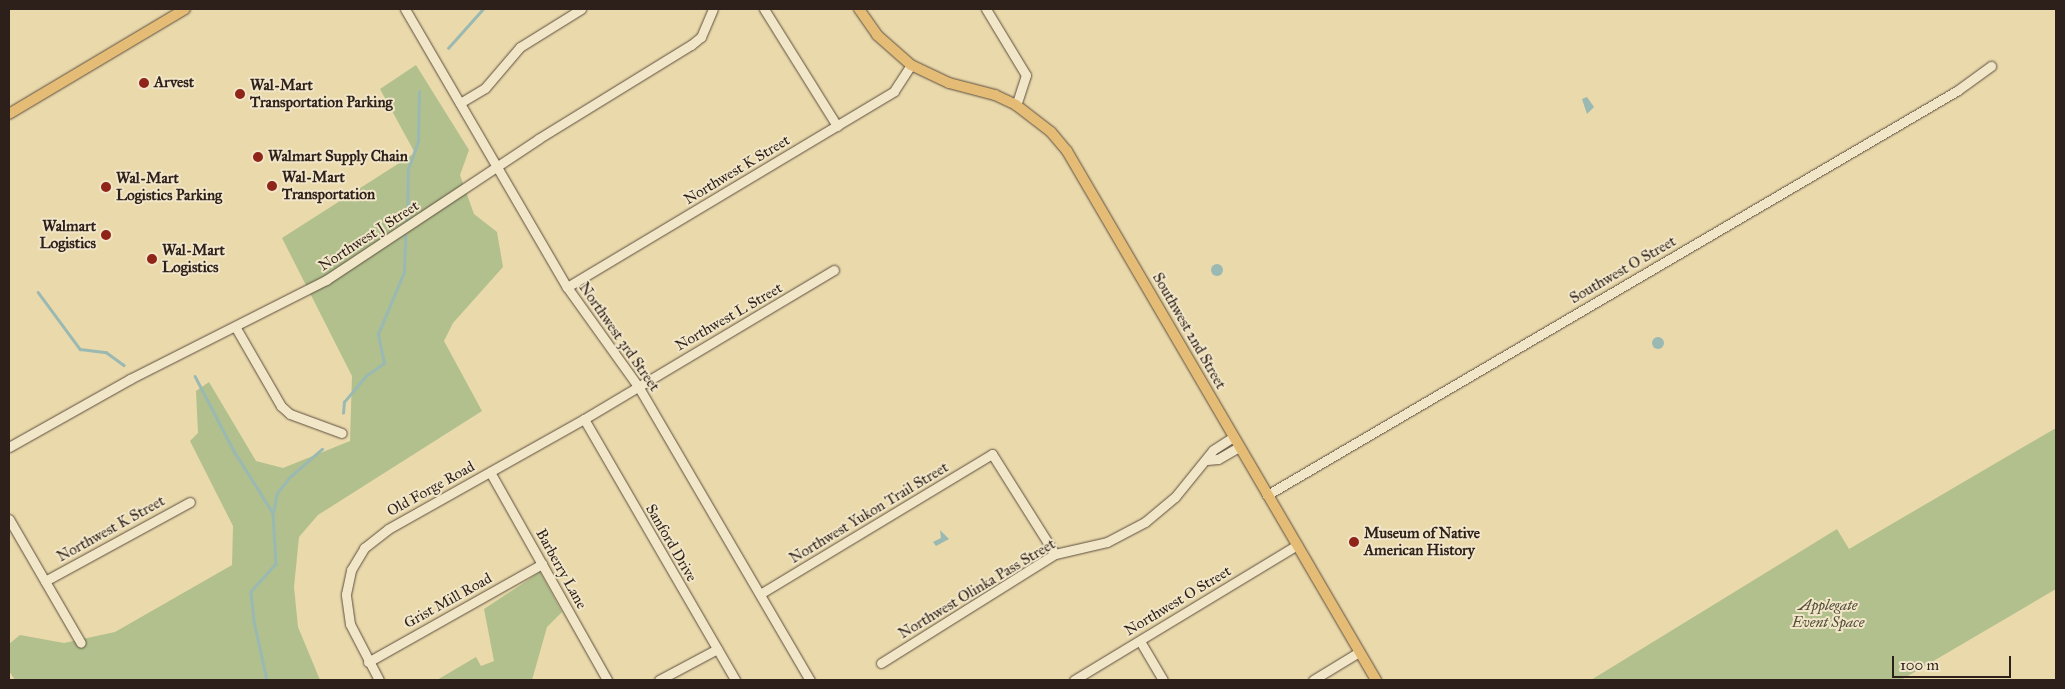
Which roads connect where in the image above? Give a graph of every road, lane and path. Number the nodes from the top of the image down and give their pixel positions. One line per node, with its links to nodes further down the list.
1 (185, 9): 12 (main road)
2 (405, 9): 10 (street, Northwest 3rd Street)
3 (581, 9): 10 (street)
4 (713, 9): 14 (street, Northwest J Street)
5 (764, 9): 13 (street)
6 (858, 9): 8 (main road, Southwest 2nd Street)
7 (986, 9): 11 (street)
8 (911, 65): 11 (main road, Southwest 2nd Street); 13 (street, Northwest K Street)
9 (1991, 66): 26 (street, Southwest O Street)
10 (460, 103): 14 (street, Northwest 3rd Street)
11 (1016, 105): 21 (main road, Southwest 2nd Street)
12 (9, 114)
13 (837, 126): 16 (street, Northwest K Street)
14 (498, 168): 16 (street, Northwest 3rd Street); 17 (street, Northwest J Street)
15 (834, 270): 18 (street, Northwest L Street)
16 (567, 287): 18 (street, Northwest 3rd Street)
17 (236, 328): 20 (street); 23 (street, Northwest J Street)
18 (638, 386): 19 (street, Old Forge Road); 33 (street, Northwest 3rd Street)
19 (584, 419): 25 (street, Old Forge Road); 36 (street, Sanford Drive)
20 (342, 433)
21 (1233, 437): 22 (main road, Southwest 2nd Street); 24 (street, Northwest Olinka Pass Street)
22 (1239, 446): 24 (street, Northwest Olinka Pass Street); 26 (main road, Southwest 2nd Street)
23 (9, 447)
24 (1207, 460): 30 (street, Northwest Olinka Pass Street)
25 (490, 472): 31 (street, Barberry Lane); 38 (street, Old Forge Road)
26 (1268, 495): 29 (main road, Southwest 2nd Street)
27 (190, 502): 32 (street, Northwest K Street)
28 (9, 519): 32 (street)
29 (1297, 545): 34 (street, Northwest O Street); 37 (main road, Southwest 2nd Street)
30 (1055, 554): 33 (street, Northwest Yukon Trail Street); 39 (street, Northwest Olinka Pass Street)
31 (542, 564): 38 (street, Grist Mill Road); 41 (street, Barberry Lane)
32 (45, 581): 35 (street)
33 (760, 594): 44 (street, Northwest 3rd Street)
34 (1140, 641): 45 (street, Northwest O Street); 46 (street)
35 (81, 644)
36 (717, 648): 42 (street); 43 (street, Sanford Drive)
37 (1359, 652): 47 (street); 48 (main road, Southwest 2nd Street)
38 (368, 662): 40 (street, Old Forge Road)
39 (882, 663)
40 (379, 680)
41 (607, 680)
42 (659, 680)
43 (735, 680)
44 (810, 680)
45 (1074, 680)
46 (1163, 680)
47 (1313, 680)
48 (1376, 680)

